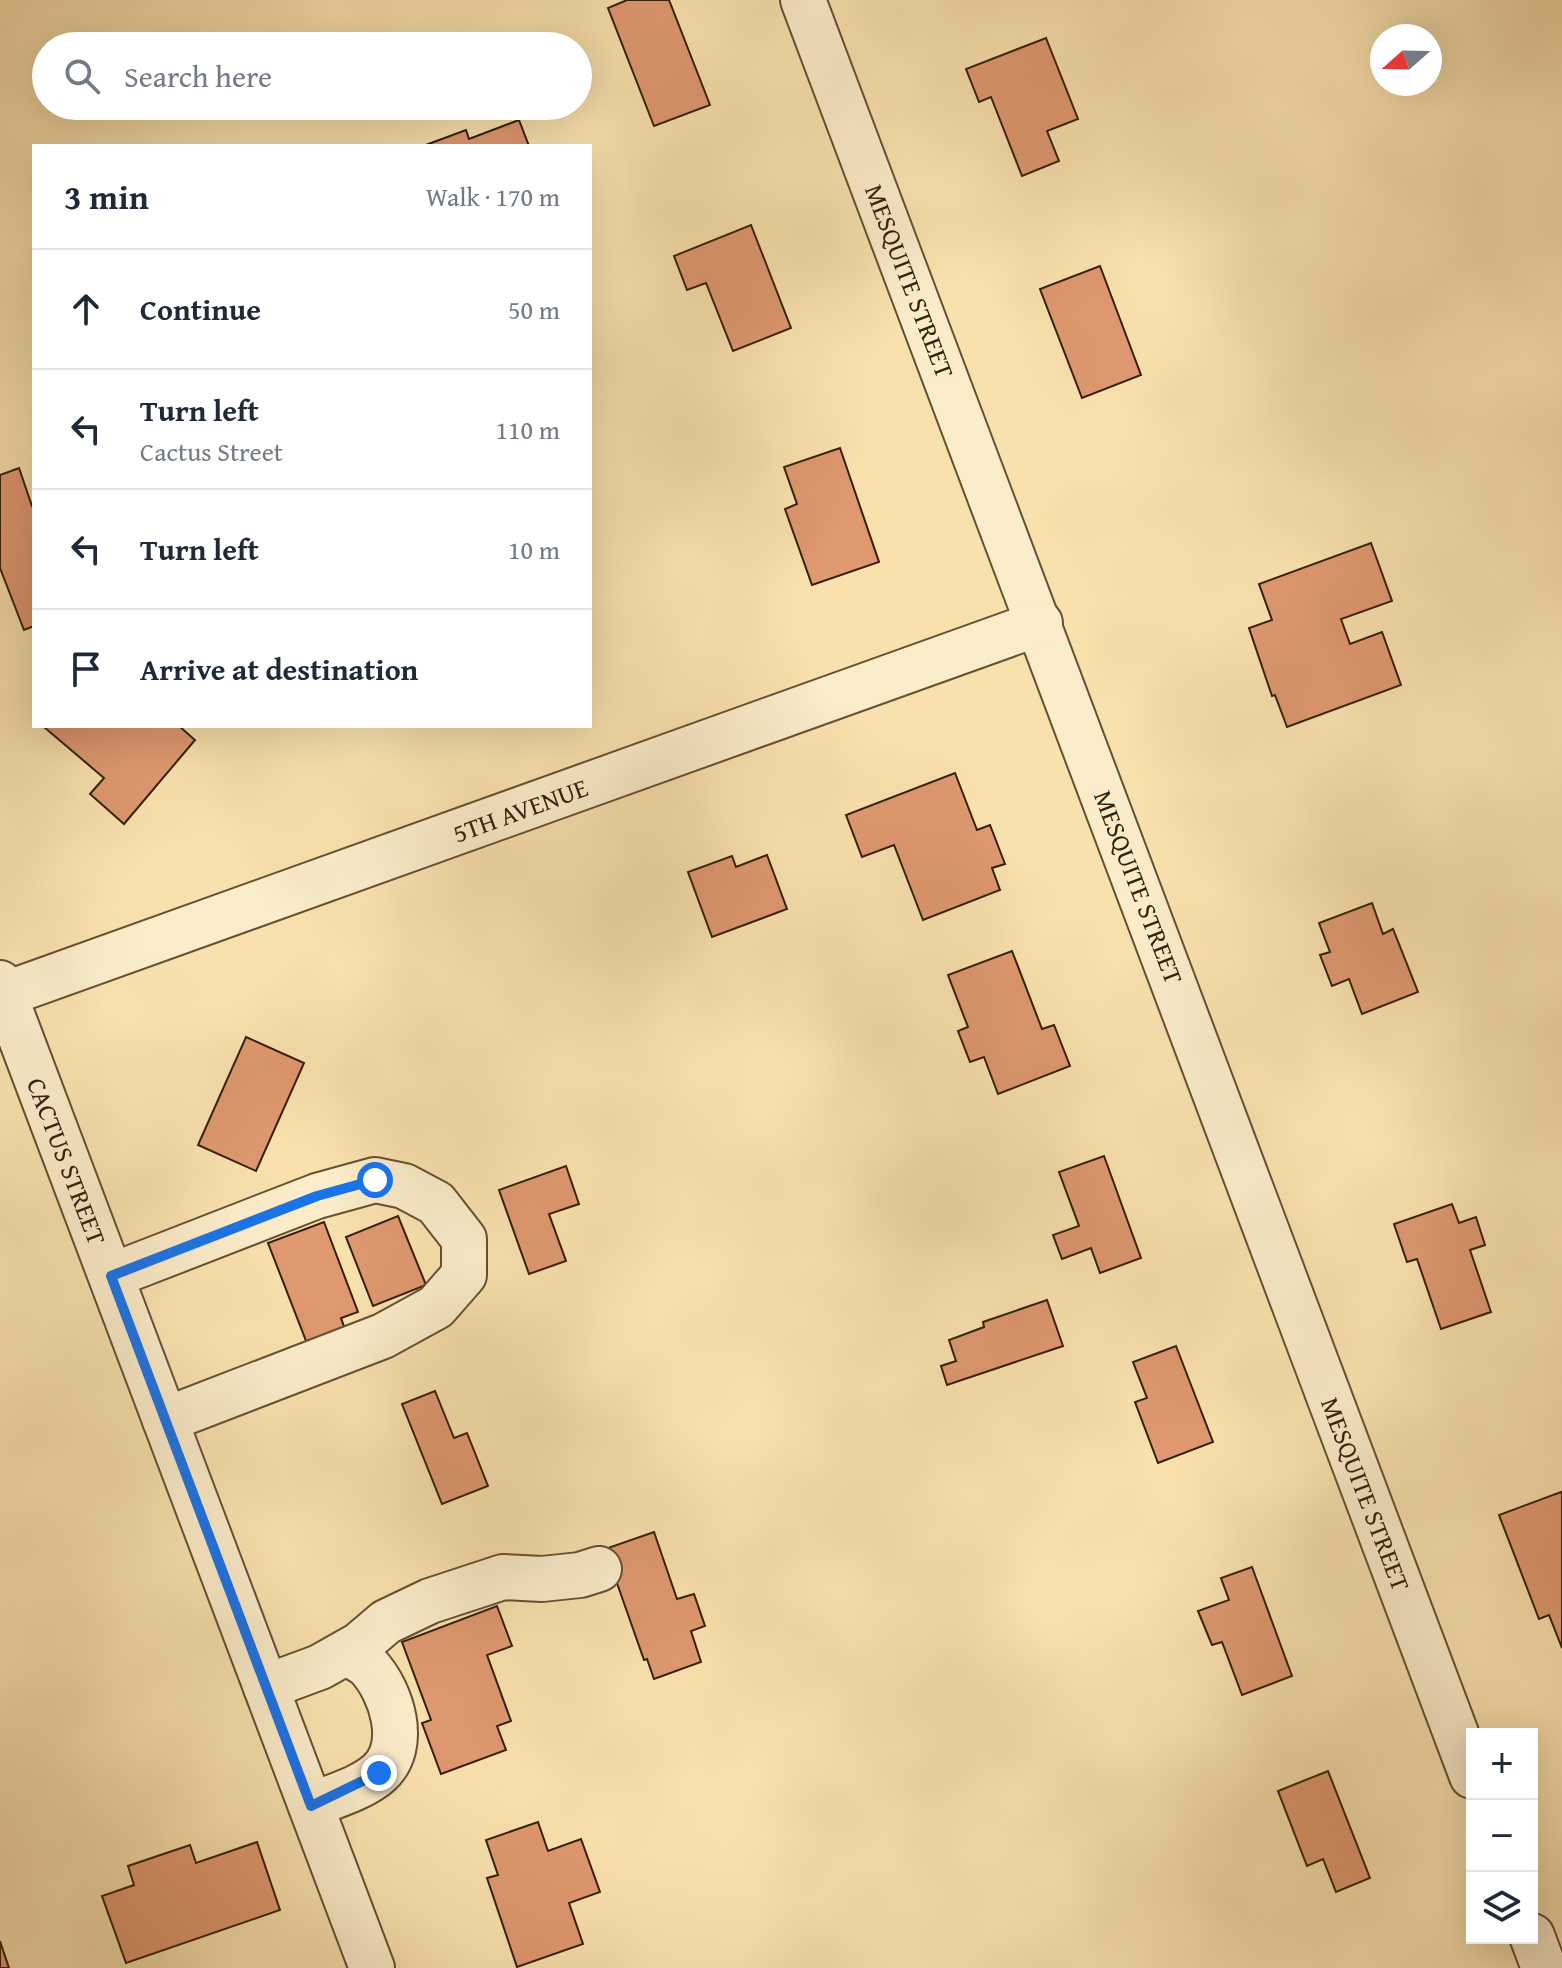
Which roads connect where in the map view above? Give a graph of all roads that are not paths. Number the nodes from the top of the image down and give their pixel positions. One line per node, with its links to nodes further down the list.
1 (803, 0): 2 (street, MESQUITE STREET)
2 (1040, 623): 3 (street, 5TH AVENUE); 9 (street, MESQUITE STREET)
3 (1, 991): 4 (street, CACTUS STREET)
4 (111, 1276): 5 (street, CACTUS STREET); 5 (street)
5 (165, 1420): 8 (street, CACTUS STREET)
6 (599, 1569): 7 (street)
7 (347, 1653): 8 (street); 10 (street)
8 (266, 1687): 10 (street, CACTUS STREET)
9 (1466, 1760)
10 (311, 1806): 12 (street, CACTUS STREET)
11 (1535, 1944): 13 (street)
12 (372, 1968)
13 (1544, 1968)

